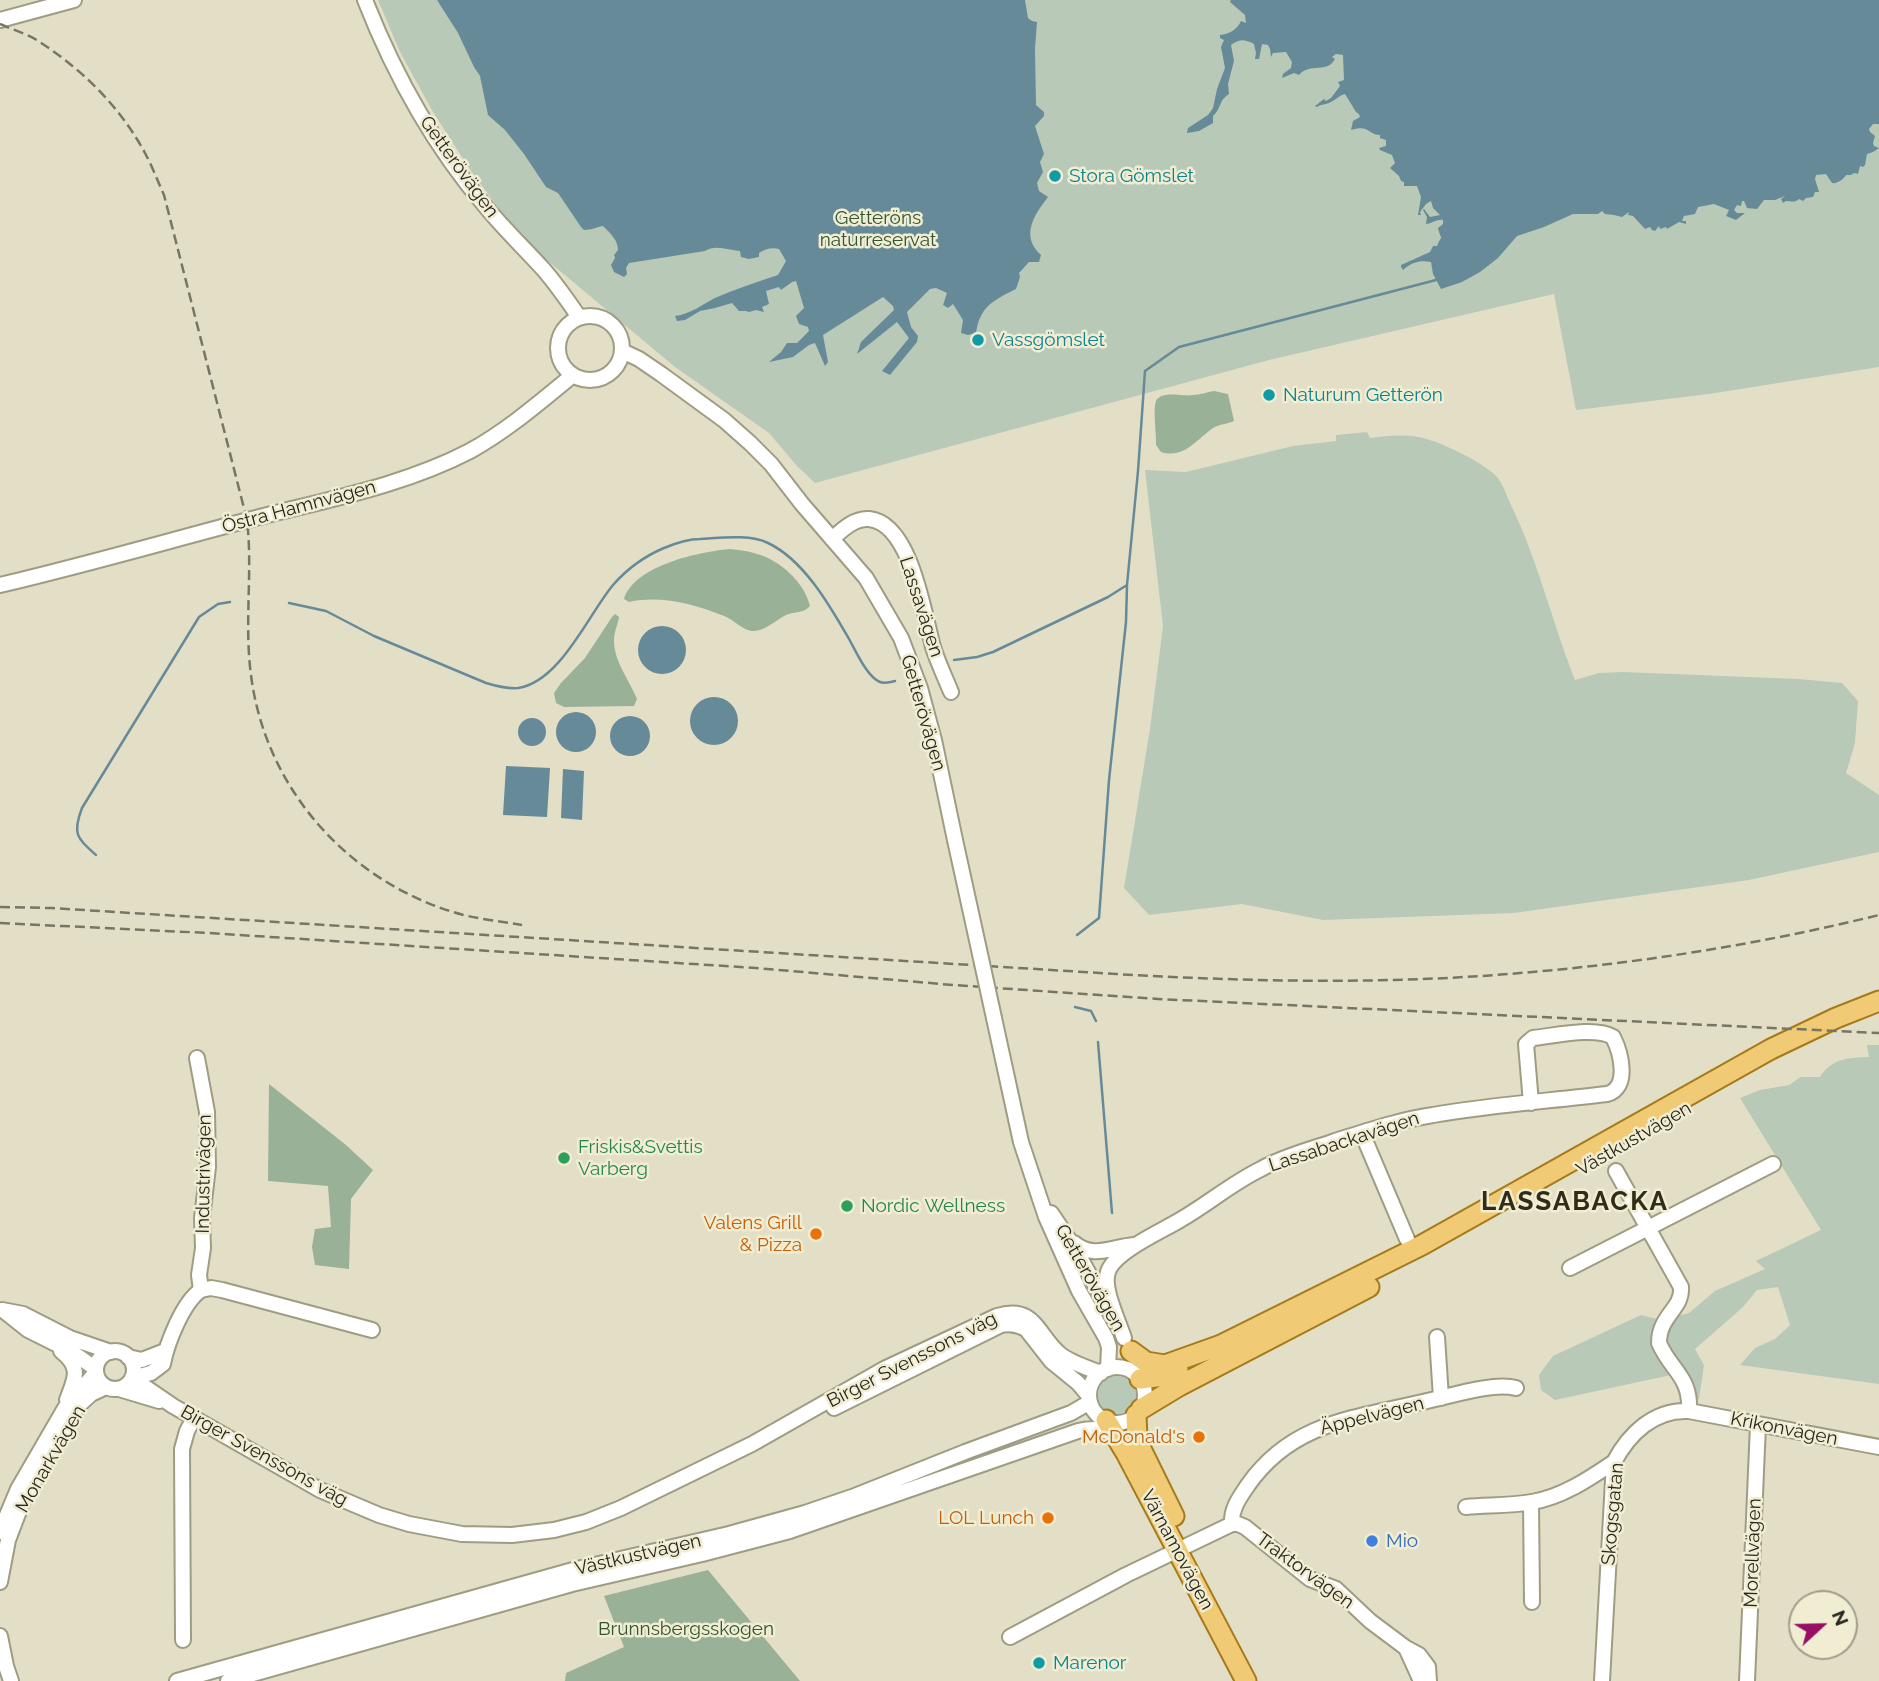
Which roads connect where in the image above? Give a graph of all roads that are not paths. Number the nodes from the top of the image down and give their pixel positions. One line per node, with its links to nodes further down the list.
1 (74, 0): 3 (street)
2 (365, 0): 4 (street, Getterövägen)
3 (0, 20)
4 (579, 317): 5 (street); 6 (street)
5 (622, 351): 6 (street); 7 (street, Getterövägen)
6 (573, 375): 8 (street, Östra Hamnvägen)
7 (832, 539): 9 (street, Lassavägen); 17 (street, Getterövägen, bridge)
8 (0, 585)
9 (951, 692)
10 (1879, 1001): 30 (main road, Västkustvägen)
11 (1879, 1012): 40 (main road, Västkustvägen)
12 (197, 1058): 24 (street, Industrivägen)
13 (1531, 1103): 13 (street, Lassabackavägen); 14 (street, Lassabackavägen)
14 (1362, 1133): 19 (street); 21 (street, Lassabackavägen)
15 (1773, 1164): 18 (street)
16 (1616, 1171): 18 (street)
17 (1035, 1184): 20 (street, Getterövägen); 23 (street, Getterövägen)
18 (1649, 1229): 22 (street); 46 (street)
19 (1408, 1239)
20 (1070, 1241): 21 (street); 23 (street, Getterövägen)
21 (1107, 1258): 23 (street); 29 (street)
22 (1570, 1268)
23 (1080, 1274): 29 (street, Getterövägen); 35 (street, Getterövägen)
24 (201, 1290): 26 (street); 33 (street)
25 (1, 1309): 28 (street); 31 (street)
26 (372, 1330)
27 (1437, 1337): 41 (street)
28 (52, 1343): 34 (street); 44 (street, Monarkvägen)
29 (1128, 1344): 30 (main road, Västkustvägen); 37 (street, Getterövägen)
30 (1221, 1345): 37 (main road, Västkustvägen)
31 (111, 1352): 32 (street); 34 (street)
32 (128, 1357): 33 (street); 36 (street)
33 (164, 1358): 36 (street); 43 (street)
34 (96, 1371): 38 (street); 44 (street, Monarkvägen)
35 (1104, 1371): 37 (street); 42 (street); 50 (street, Birger Svenssons väg)
36 (132, 1378): 38 (street); 43 (street, Birger Svenssons väg)
37 (1139, 1378): 45 (street)
38 (112, 1388): 43 (street, Birger Svenssons väg); 60 (street, Monarkvägen)
39 (1516, 1388): 41 (street, Äppelvägen)
40 (1169, 1392): 45 (main road, Västkustvägen); 54 (main road, Värnamovägen)
41 (1441, 1398): 57 (street, Äppelvägen)
42 (1090, 1399): 48 (street); 50 (street, Birger Svenssons väg); 67 (street, Västkustvägen)
43 (173, 1406): 47 (street, Birger Svenssons väg)
44 (65, 1408): 58 (street, Monarkvägen)
45 (1139, 1412): 48 (street); 54 (main road, Värnamovägen)
46 (1689, 1412): 49 (street, Krikonvägen); 53 (street, Skogsgatan)
47 (194, 1418): 50 (street, Birger Svenssons väg); 64 (street)
48 (1108, 1425): 52 (street, Västkustvägen); 52 (street, Västkustvägen); 59 (main road, Värnamovägen)
49 (1758, 1425): 51 (street, Krikonvägen); 74 (street, Morellvägen)
50 (752, 1444)
51 (1879, 1447)
52 (1012, 1453): 68 (street, Västkustvägen)
53 (1614, 1461): 55 (street); 73 (street, Skogsgatan)
54 (1166, 1500): 59 (main road, Värnamovägen)
55 (1531, 1502): 56 (street); 61 (street)
56 (1466, 1507)
57 (1232, 1524): 59 (street); 65 (street, Traktorvägen)
58 (0, 1532)
59 (1183, 1547): 63 (street); 69 (main road, Värnamovägen); 70 (main road, Värnamovägen)
60 (0, 1582)
61 (1532, 1602)
62 (0, 1636): 66 (street)
63 (1010, 1637)
64 (183, 1640)
65 (1406, 1647): 71 (street); 72 (street, Traktorvägen)
66 (11, 1681)
67 (177, 1681)
68 (228, 1681)
69 (1246, 1681)
70 (1254, 1681)
71 (1421, 1681)
72 (1429, 1681)
73 (1602, 1681)
74 (1747, 1681)

